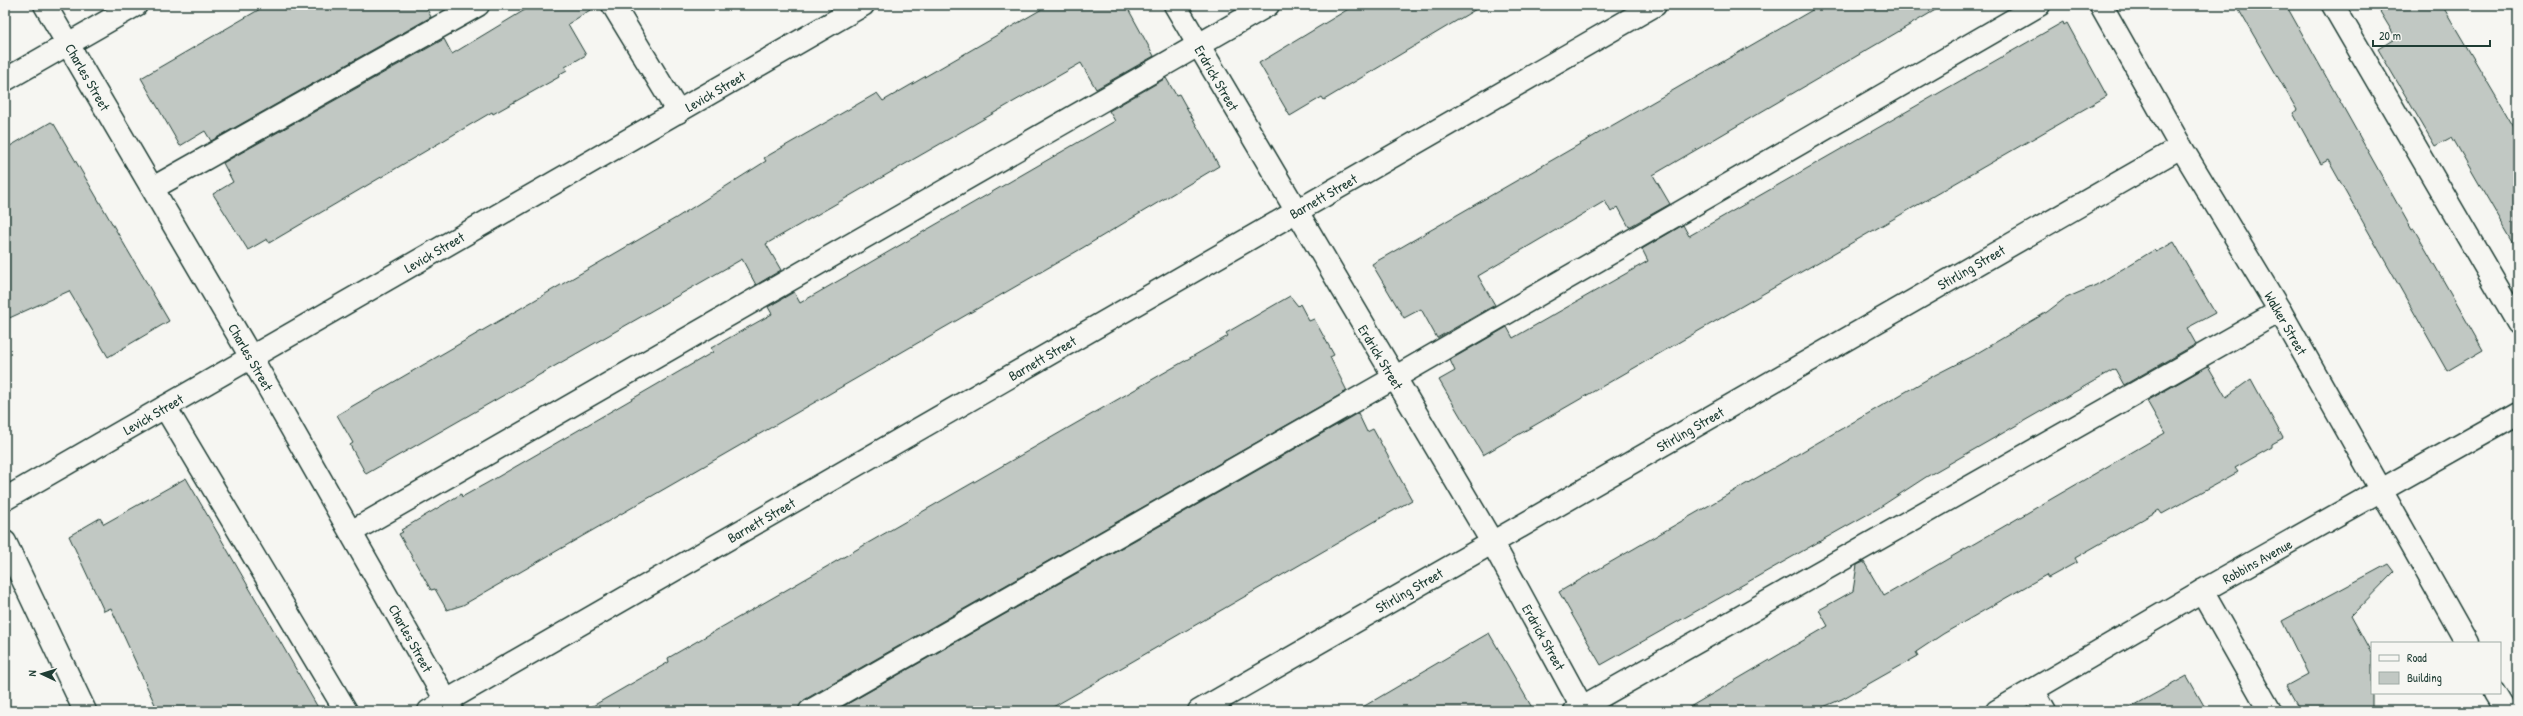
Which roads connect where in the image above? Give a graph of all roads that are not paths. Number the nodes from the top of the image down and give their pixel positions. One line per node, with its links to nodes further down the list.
1 (45, 5): 12 (main road, Charles Street)
2 (136, 5): 12 (main road)
3 (478, 5): 17 (main road)
4 (613, 5): 15 (main road)
5 (863, 5): 15 (main road, Levick Street)
6 (1175, 5): 13 (main road, Erdrick Street)
7 (1268, 5): 13 (main road)
8 (1655, 5): 18 (main road, Barnett Street)
9 (2039, 5): 22 (main road)
10 (2101, 5): 16 (main road, Walker Street)
11 (2333, 5): 20 (main road)
12 (69, 44): 14 (main road); 17 (main road, Charles Street)
13 (1198, 45): 18 (main road, Erdrick Street); 27 (main road)
14 (5, 80)
15 (678, 112): 21 (main road, Levick Street)
16 (2181, 147): 19 (main road, Walker Street); 29 (main road, Stirling Street)
17 (153, 188): 21 (main road, Charles Street)
18 (1296, 212): 22 (main road, Erdrick Street); 34 (main road, Barnett Street)
19 (2280, 311): 25 (main road, Walker Street); 35 (main road)
20 (2518, 323)
21 (251, 357): 23 (main road, Levick Street); 27 (main road, Charles Street)
22 (1394, 378): 29 (main road, Erdrick Street); 38 (main road)
23 (165, 407): 26 (main road, Levick Street); 37 (main road)
24 (2518, 413): 25 (main road, Robbins Avenue)
25 (2380, 491): 30 (main road, Robbins Avenue); 31 (main road, Walker Street)
26 (5, 499)
27 (351, 532): 34 (main road, Charles Street)
28 (5, 542): 36 (main road)
29 (1492, 542): 35 (main road, Erdrick Street); 39 (main road, Stirling Street)
30 (2202, 591): 32 (main road, Robbins Avenue); 42 (main road)
31 (2466, 642)
32 (2033, 690): 40 (main road, Robbins Avenue); 41 (main road)
33 (2497, 694): 43 (main road)
34 (442, 708)
35 (1580, 710)
36 (85, 711)
37 (346, 711)
38 (810, 711)
39 (1199, 711)
40 (1997, 711)
41 (2045, 711)
42 (2270, 711)
43 (2506, 711)

